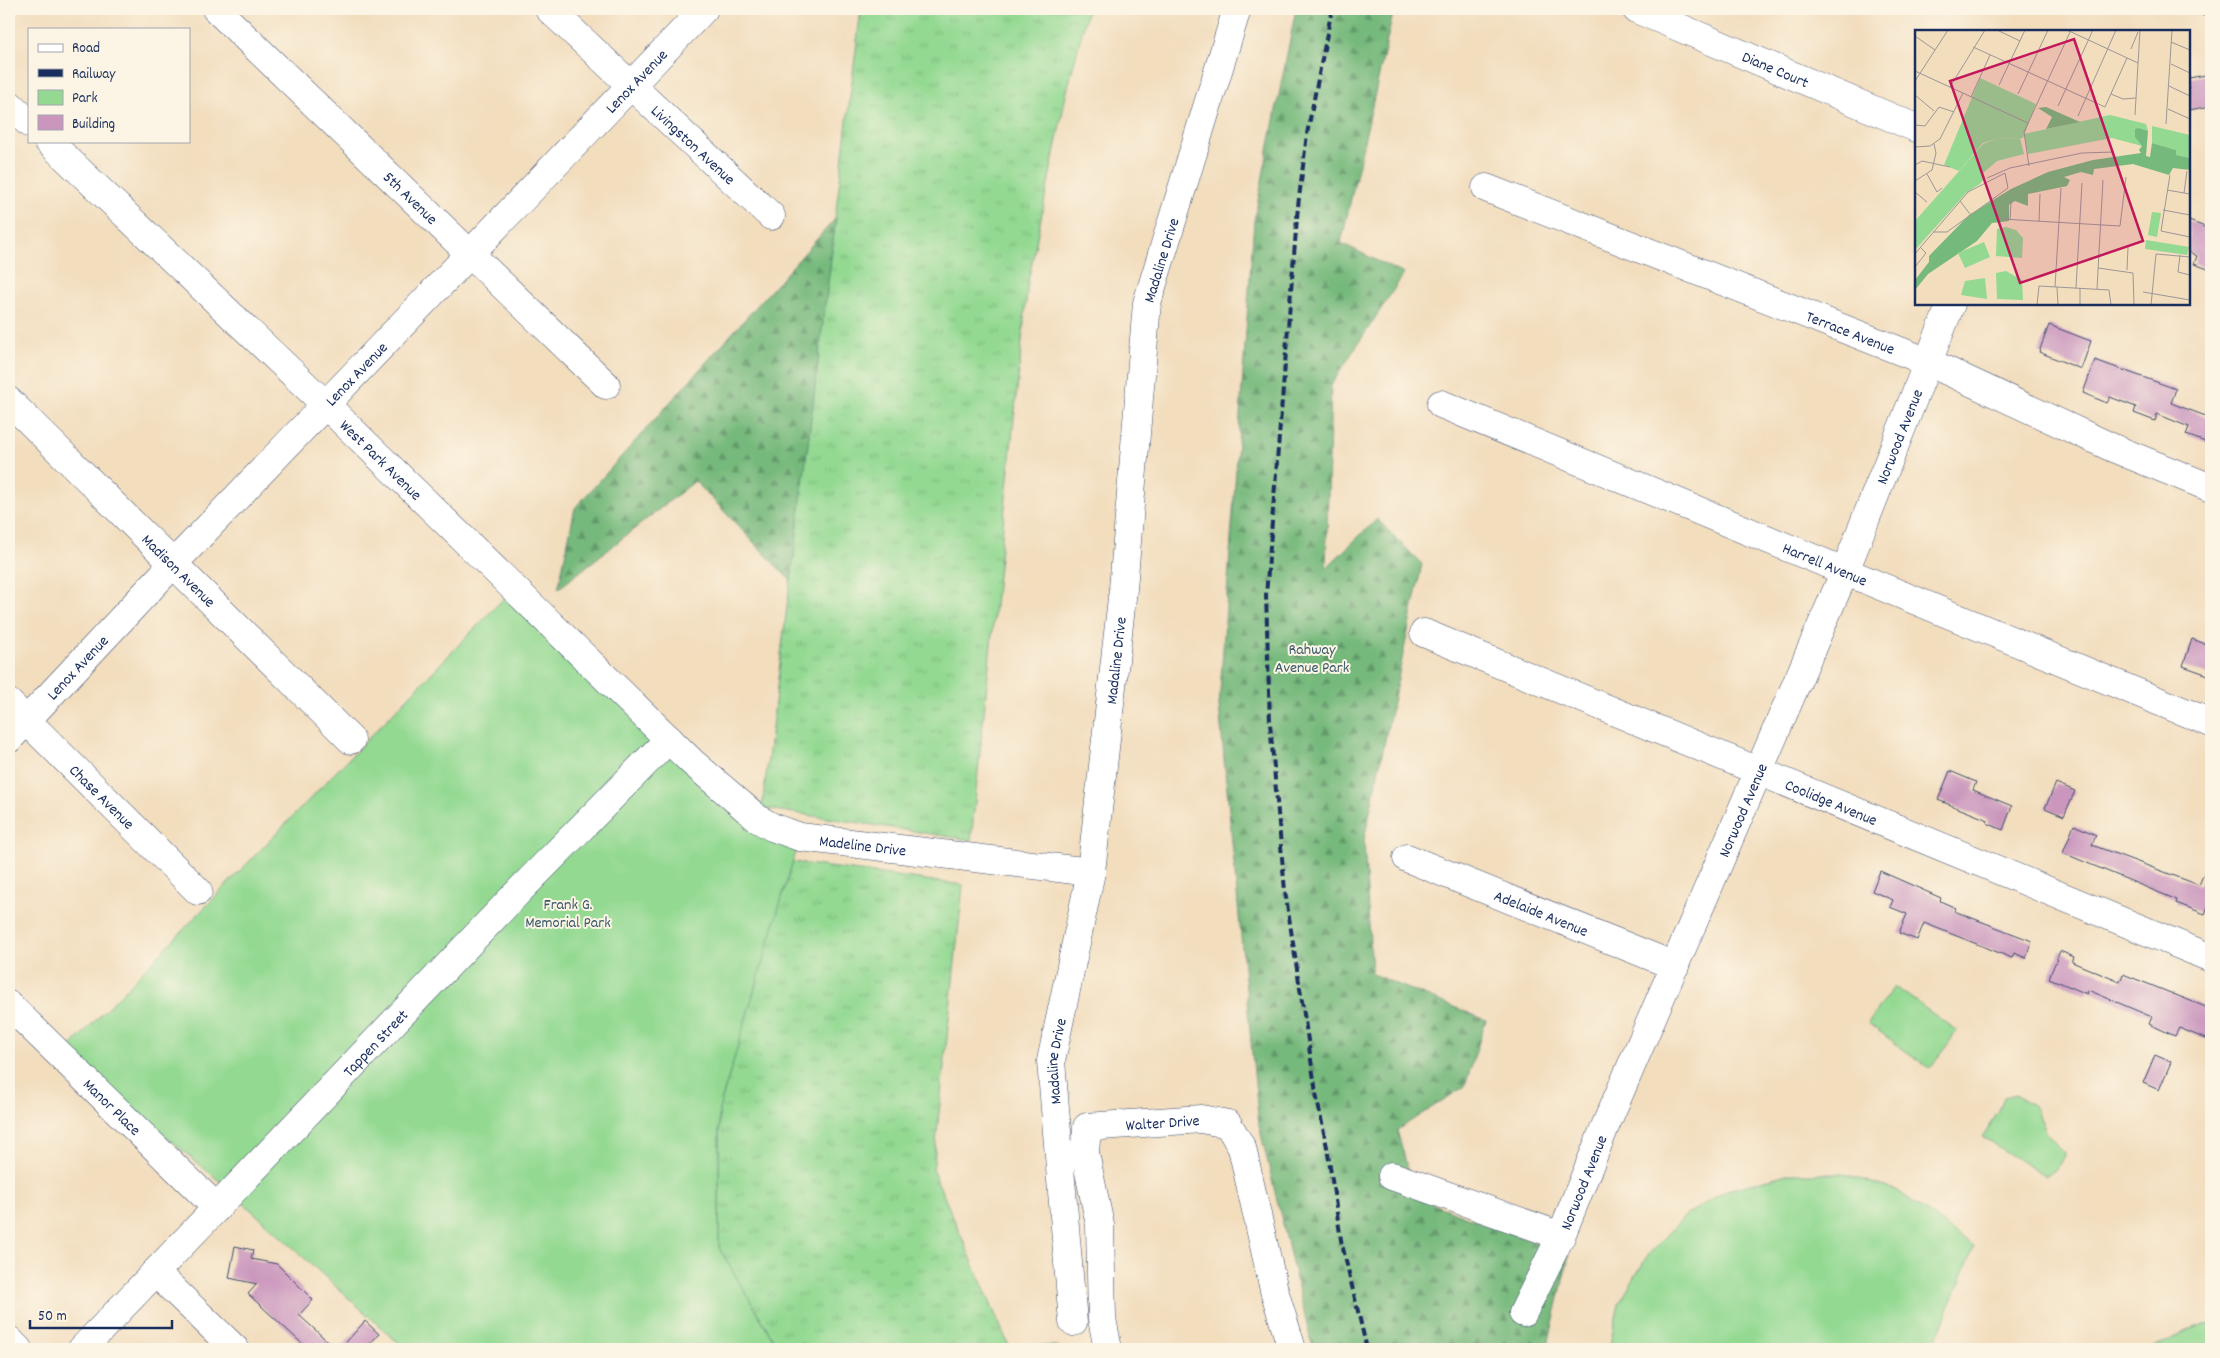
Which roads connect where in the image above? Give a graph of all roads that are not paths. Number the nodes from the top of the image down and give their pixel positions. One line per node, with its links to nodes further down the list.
1 (216, 9): 13 (street, 5th Avenue)
2 (550, 9): 6 (street, Livingston Avenue)
3 (704, 9): 6 (street, Lenox Avenue)
4 (1237, 9): 30 (street, Madaline Drive)
5 (1636, 9): 9 (street, Diane Court)
6 (632, 84): 12 (street, Livingston Avenue); 13 (street, Lenox Avenue)
7 (9, 104): 8 (street)
8 (28, 122)
9 (1915, 128)
10 (49, 142): 19 (street, West Park Avenue)
11 (1486, 188): 15 (street, Terrace Avenue)
12 (772, 216)
13 (470, 254): 16 (street, 5th Avenue); 19 (street, Lenox Avenue)
14 (1951, 305): 15 (street, Norwood Avenue)
15 (1928, 362): 20 (street, Terrace Avenue); 22 (street, Norwood Avenue)
16 (606, 386)
17 (9, 401): 21 (street, Madison Avenue)
18 (1441, 404): 22 (street, Harrell Avenue)
19 (326, 405): 21 (street, Lenox Avenue); 26 (street, West Park Avenue)
20 (2211, 488)
21 (173, 564): 24 (street, Lenox Avenue); 27 (street, Madison Avenue)
22 (1845, 571): 25 (street, Harrell Avenue); 28 (street, Norwood Avenue)
23 (1424, 633): 28 (street, Coolidge Avenue)
24 (15, 720): 31 (street, Chase Avenue)
25 (2211, 723)
26 (669, 739): 30 (street, Madeline Drive); 36 (street, Tappen Street)
27 (351, 740)
28 (1759, 772): 32 (street, Coolidge Avenue); 33 (street, Norwood Avenue)
29 (1407, 858): 33 (street, Adelaide Avenue)
30 (1091, 872): 40 (street, Madaline Drive)
31 (198, 891)
32 (2211, 958)
33 (1675, 966): 37 (street, Norwood Avenue)
34 (9, 1005): 36 (street, Manor Place)
35 (1392, 1176): 37 (street)
36 (217, 1208): 38 (street, Tappen Street)
37 (1561, 1236): 39 (street, Norwood Avenue)
38 (155, 1272): 43 (street, Tappen Street); 44 (street)
39 (1523, 1312)
40 (1073, 1322)
41 (9, 1340): 42 (street)
42 (18, 1349)
43 (82, 1349)
44 (235, 1349)
45 (1108, 1349): 46 (street, Walter Drive)
46 (1292, 1349)

